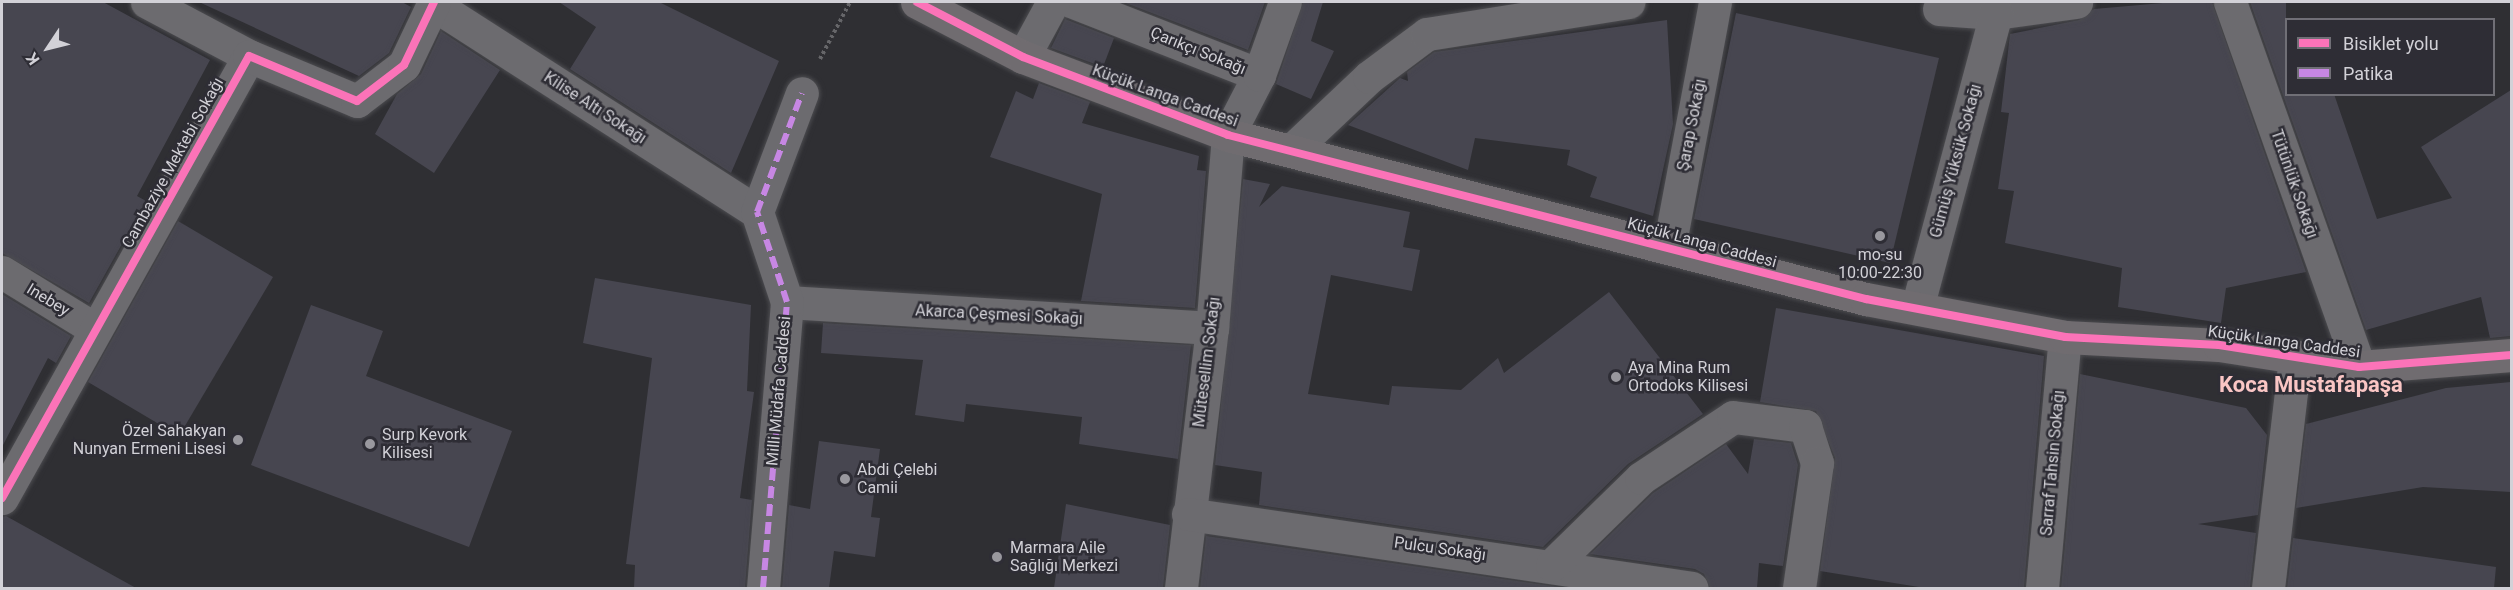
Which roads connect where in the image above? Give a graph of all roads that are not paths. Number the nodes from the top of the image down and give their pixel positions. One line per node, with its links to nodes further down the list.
1 (147, 2): 13 (street)
2 (917, 2): 14 (street, Küçük Langa Caddesi)
3 (1053, 2): 14 (street)
4 (1073, 2): 15 (street, Çarıkçı Sokağı)
5 (1285, 2): 15 (street)
6 (1628, 2): 18 (street)
7 (1715, 2): 20 (street, Şarap Sokağı)
8 (2076, 2): 12 (street)
9 (2230, 2): 29 (street, Tütünlük Sokağı)
10 (433, 3): 13 (street); 19 (street, Kilise Altı Sokağı)
11 (1934, 4): 12 (street)
12 (1995, 13): 23 (street, Gümüş Yüksük Sokağı)
13 (249, 56): 25 (street, Cambaziye Mektebi Sokağı)
14 (1023, 57): 17 (street, Küçük Langa Caddesi)
15 (1259, 75): 17 (street, Çarıkçı Sokağı)
16 (802, 93): 19 (street)
17 (1228, 135): 18 (street, Küçük Langa Caddesi); 24 (street, Mütesellim Sokağı)
18 (1294, 148): 20 (street, Küçük Langa Caddesi)
19 (757, 212): 22 (street, Milli Müdafa Caddesi)
20 (1669, 248): 23 (street, Küçük Langa Caddesi)
21 (2, 272): 25 (street, Inebey)
22 (787, 302): 24 (street, Akarca Çeşmesi Sokağı); 33 (street, Milli Müdafa Caddesi)
23 (1917, 309): 26 (street, Küçük Langa Caddesi)
24 (1212, 328): 31 (street, Mütesellim Sokağı)
25 (95, 329): 30 (street, Cambaziye Mektebi Sokağı)
26 (2065, 337): 28 (street, Küçük Langa Caddesi); 37 (street, Sarraf Tahsin Sokağı)
27 (2511, 355): 29 (street, Küçük Langa Caddesi)
28 (2295, 357): 29 (street, Küçük Langa Caddesi); 38 (street)
29 (2359, 367)
30 (2, 498)
31 (1188, 513): 32 (street, Pulcu Sokağı); 34 (street, Mütesellim Sokağı)
32 (1551, 577): 35 (street, Pulcu Sokağı); 36 (street)
33 (763, 588)
34 (1181, 588)
35 (1692, 588)
36 (1799, 588)
37 (2042, 588)
38 (2268, 588)

